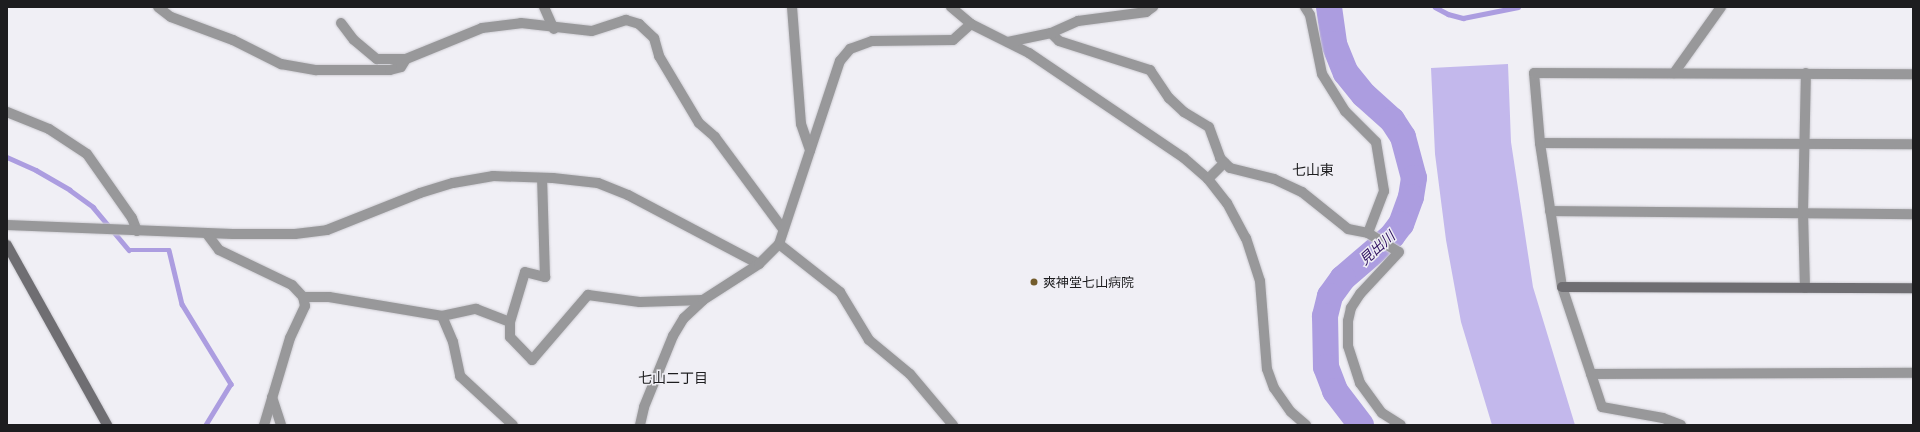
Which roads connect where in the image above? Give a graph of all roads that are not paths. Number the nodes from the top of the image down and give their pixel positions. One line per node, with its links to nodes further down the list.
1 (158, 7): 13 (street)
2 (544, 7): 10 (street)
3 (792, 7): 21 (street)
4 (951, 7): 9 (street)
5 (1153, 7): 11 (street)
6 (1305, 7): 31 (street)
7 (1721, 7): 14 (street)
8 (341, 22): 13 (street)
9 (971, 24): 12 (street); 21 (street)
10 (554, 29): 13 (street); 29 (street)
11 (1051, 33): 12 (street); 22 (street)
12 (1008, 42): 24 (street)
13 (406, 59)
14 (1674, 73): 15 (street); 18 (street)
15 (1806, 73): 16 (street); 19 (street)
16 (1913, 74)
17 (7, 112): 30 (street)
18 (1540, 143): 19 (street); 25 (street)
19 (1804, 144): 20 (street); 26 (street)
20 (1913, 144)
21 (810, 150): 29 (street)
22 (1224, 162): 24 (street); 31 (street)
23 (542, 178): 32 (street); 35 (street); 42 (street)
24 (1208, 179): 52 (street)
25 (1550, 211): 26 (street); 36 (street)
26 (1803, 213): 27 (street); 37 (street)
27 (1913, 214)
28 (7, 225): 30 (street)
29 (783, 229): 33 (street)
30 (137, 231): 32 (street)
31 (1368, 233): 53 (street)
32 (207, 234): 39 (street)
33 (779, 244): 35 (street); 51 (street)
34 (7, 245): 46 (street)
35 (759, 264): 40 (street)
36 (1562, 287): 37 (street); 44 (street)
37 (1805, 288): 38 (street)
38 (1913, 288)
39 (303, 297): 41 (street); 45 (street)
40 (703, 300): 42 (street); 50 (street)
41 (442, 316): 42 (street); 49 (street)
42 (510, 322)
43 (1913, 373): 44 (street)
44 (1591, 374): 54 (street)
45 (272, 397): 47 (street); 48 (street)
46 (107, 425)
47 (264, 425)
48 (281, 425)
49 (513, 425)
50 (640, 425)
51 (953, 425)
52 (1306, 425)
53 (1401, 425)
54 (1682, 425)

